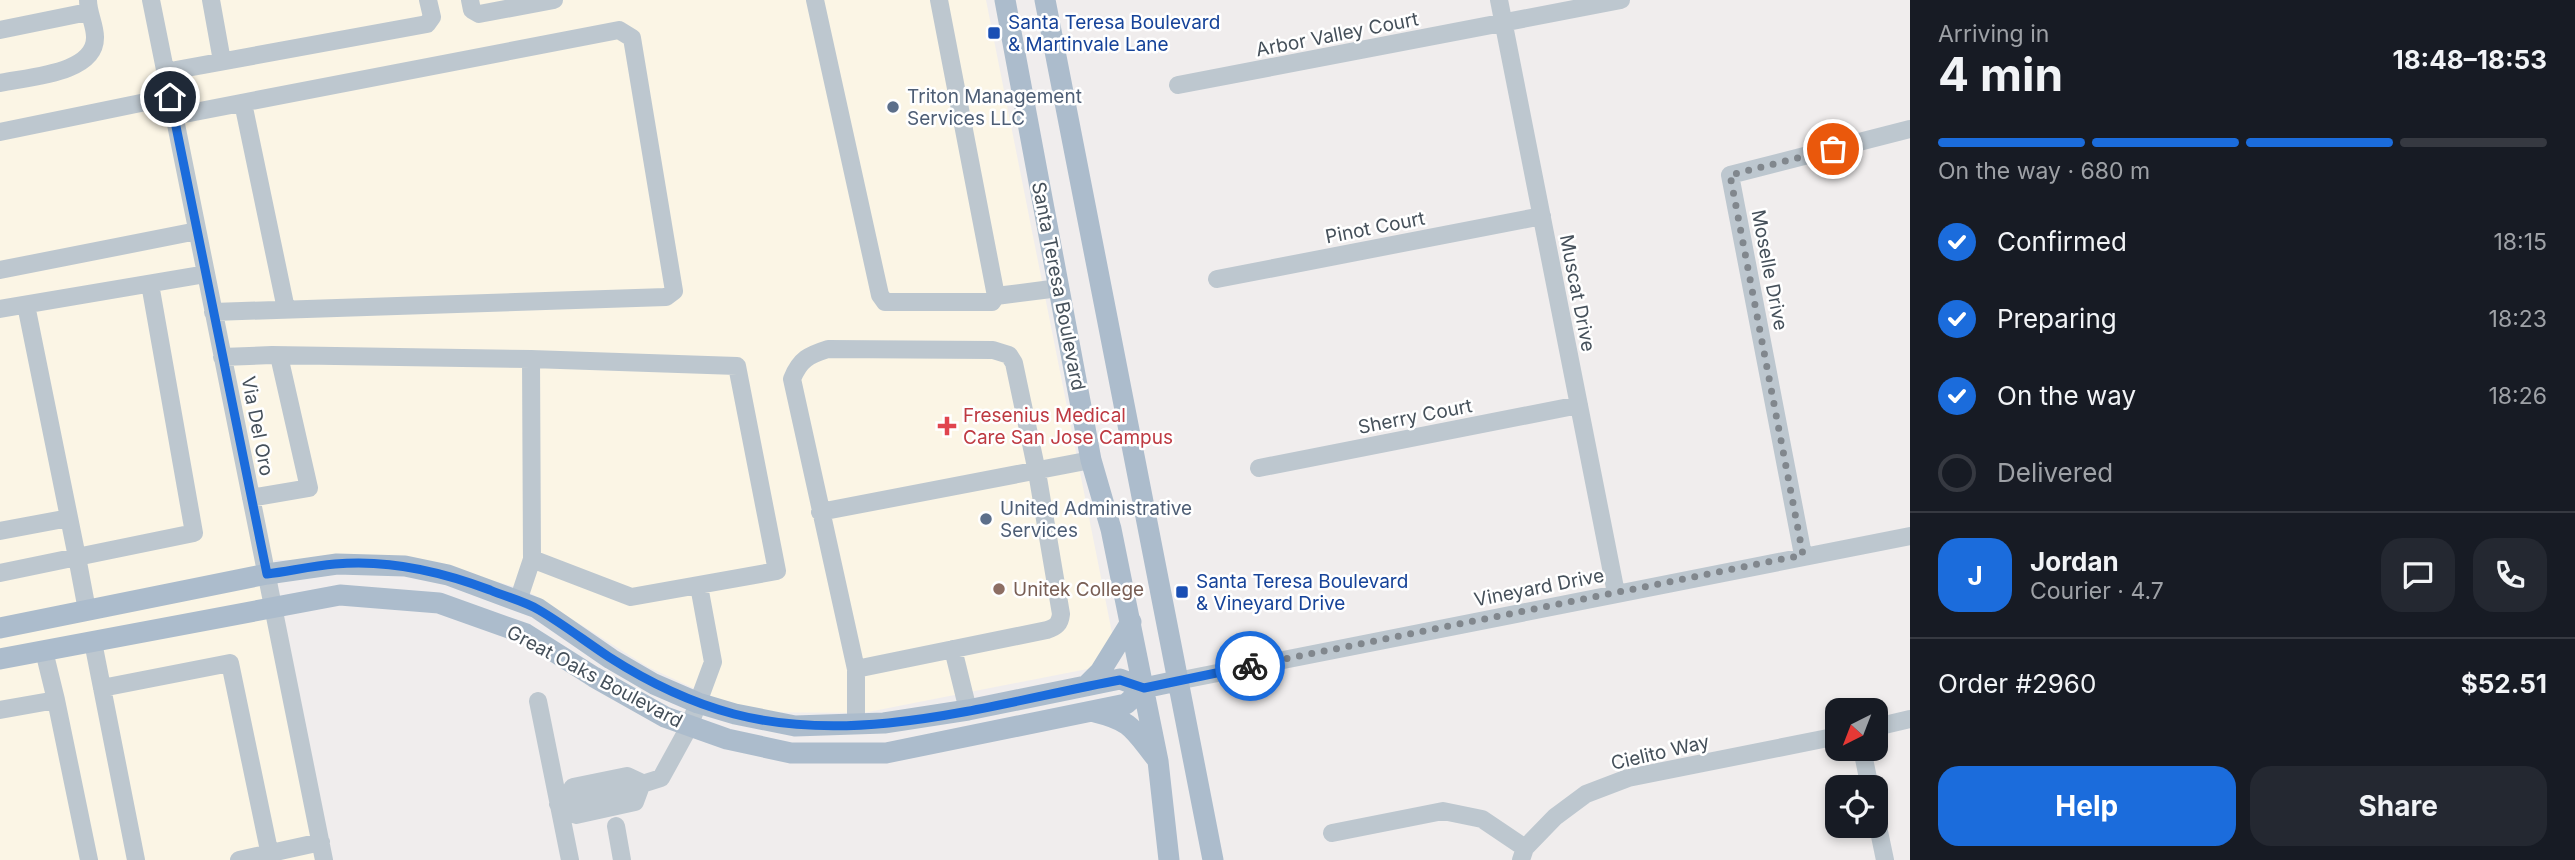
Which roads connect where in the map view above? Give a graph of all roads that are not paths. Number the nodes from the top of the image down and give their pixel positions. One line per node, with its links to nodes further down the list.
1 (151, 0): 16 (street, Via Del Oro)
2 (211, 0): 15 (street)
3 (428, 0): 15 (street)
4 (470, 0): 5 (street)
5 (554, 0)
6 (815, 0): 31 (street)
7 (939, 0): 31 (street)
8 (1004, 0): 30 (main road, Santa Teresa Boulevard)
9 (1045, 0): 65 (main road)
10 (1499, 0): 13 (street, Muscat Drive)
11 (1620, 0): 13 (street, Arbor Valley Court)
12 (88, 6): 14 (street); 17 (street)
13 (1504, 23): 18 (street, Arbor Valley Court); 24 (street, Muscat Drive)
14 (0, 30)
15 (222, 61): 16 (street)
16 (165, 72): 19 (street, Via Del Oro)
17 (0, 83)
18 (1178, 85)
19 (170, 97): 21 (street, Via Del Oro); 23 (street)
20 (243, 103): 21 (street); 34 (street); 34 (street)
21 (174, 116): 25 (street, Via Del Oro)
22 (1910, 129): 48 (street, Moselle Drive)
23 (0, 132)
24 (1542, 216): 28 (street, Pinot Court); 39 (street, Muscat Drive)
25 (197, 230): 26 (street); 27 (street, Via Del Oro)
26 (0, 270)
27 (206, 274): 29 (street); 35 (street, Via Del Oro)
28 (1217, 279)
29 (150, 284): 32 (street); 49 (street)
30 (1059, 288): 31 (street); 40 (main road, Santa Teresa Boulevard)
31 (996, 296)
32 (26, 304): 33 (street); 45 (street)
33 (0, 309)
34 (286, 309): 35 (street)
35 (213, 312): 36 (street, Via Del Oro)
36 (222, 356): 37 (street); 43 (street, Via Del Oro)
37 (279, 356): 38 (street); 43 (street)
38 (531, 359): 50 (street); 53 (street)
39 (1579, 405): 41 (street, Sherry Court); 54 (street, Muscat Drive)
40 (1091, 460): 42 (street); 58 (main road, Santa Teresa Boulevard)
41 (1259, 468)
42 (1037, 472): 44 (street); 44 (street); 61 (street)
43 (251, 498): 52 (street, Via Del Oro)
44 (820, 512): 64 (street)
45 (69, 517): 46 (street); 49 (street)
46 (0, 531)
47 (1910, 536): 48 (street, Vineyard Drive)
48 (1803, 555): 54 (street, Vineyard Drive)
49 (78, 557): 51 (street); 57 (street)
50 (532, 559): 53 (street); 55 (street)
51 (0, 573)
52 (267, 574): 55 (main road, Great Oaks Boulevard); 56 (street, Via Del Oro); 57 (main road, Great Oaks Boulevard)
53 (699, 586): 71 (street)
54 (1616, 593): 65 (street, Vineyard Drive)
55 (518, 601): 71 (main road, Great Oaks Boulevard)
56 (274, 606): 60 (main road, Great Oaks Boulevard); 78 (main road, Great Oaks Boulevard); 86 (street, Via Del Oro)
57 (87, 610): 59 (main road, Great Oaks Boulevard)
58 (1131, 622): 66 (main road); 68 (main road, Santa Teresa Boulevard)
59 (0, 628)
60 (93, 642): 62 (main road, Great Oaks Boulevard); 67 (street)
61 (953, 649): 64 (street); 73 (street)
62 (44, 651): 63 (main road, Great Oaks Boulevard); 69 (street)
63 (0, 659)
64 (856, 669): 76 (street)
65 (1177, 681): 68 (main road, Great Oaks Boulevard); 95 (main road)
66 (1086, 686): 68 (main road, Great Oaks Boulevard); 73 (main road, Great Oaks Boulevard)
67 (102, 688): 88 (street); 90 (street)
68 (1144, 688): 74 (main road, Great Oaks Boulevard); 80 (main road, Santa Teresa Boulevard)
69 (56, 700): 72 (street); 89 (street)
70 (538, 701): 82 (street)
71 (698, 703): 76 (main road, Great Oaks Boulevard); 78 (street)
72 (0, 710)
73 (968, 710): 76 (main road, Great Oaks Boulevard)
74 (1090, 711): 78 (main road, Great Oaks Boulevard); 80 (main road)
75 (1910, 719): 77 (street)
76 (856, 724)
77 (1888, 724)
78 (689, 727): 81 (street)
79 (1825, 739): 87 (street, Cielito Way)
80 (1158, 761): 94 (main road, Santa Teresa Boulevard)
81 (642, 783): 82 (street); 82 (street)
82 (561, 803): 92 (street)
83 (616, 826): 93 (street)
84 (1332, 833): 87 (street)
85 (1880, 838): 96 (street)
86 (323, 851): 88 (street)
87 (1523, 854)
88 (270, 857): 91 (street)
89 (89, 860)
90 (136, 860)
91 (239, 860)
92 (570, 860)
93 (622, 860)
94 (1169, 860)
95 (1213, 860)
96 (1885, 860)

